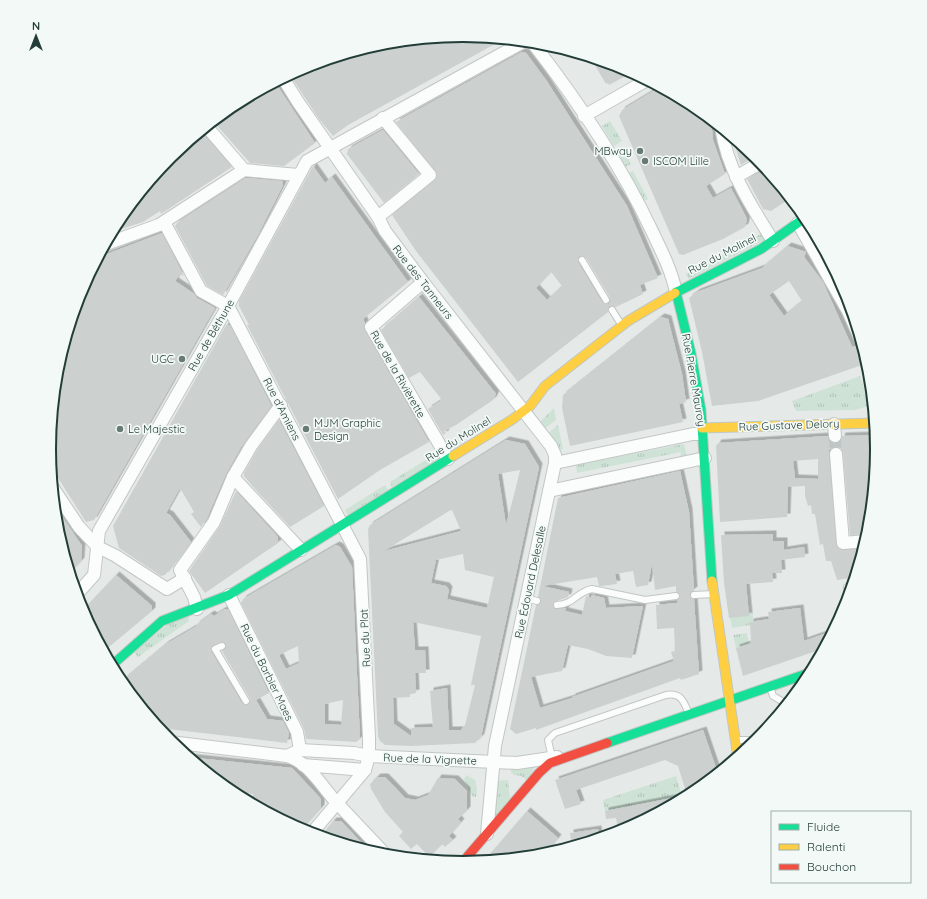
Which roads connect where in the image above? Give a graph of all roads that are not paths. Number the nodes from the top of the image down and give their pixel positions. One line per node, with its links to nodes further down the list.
1 (517, 45): 6 (street, Rue de Béthune)
2 (537, 49): 5 (street, Rue Pierre Mauroy)
3 (286, 83): 9 (street, Rue des Tanneurs)
4 (642, 83): 5 (street)
5 (584, 116): 22 (street, Rue Pierre Mauroy)
6 (384, 118): 9 (street, Rue de Béthune); 14 (street)
7 (210, 130): 11 (street)
8 (723, 135): 13 (street)
9 (330, 147): 12 (street, Rue de Béthune); 14 (street, Rue des Tanneurs)
10 (756, 165): 13 (street)
11 (244, 170): 12 (street); 16 (street)
12 (298, 175): 25 (street, Rue de Béthune)
13 (736, 177): 19 (street)
14 (378, 217): 21 (street, Rue des Tanneurs)
15 (801, 221): 19 (street, Rue du Molinel)
16 (164, 222): 18 (street); 25 (street)
17 (811, 238): 23 (street)
18 (114, 241)
19 (773, 241): 22 (street, Rue du Molinel)
20 (582, 260): 24 (lane)
21 (423, 282): 29 (street, Rue des Tanneurs); 36 (street, Rue de la Rivièrette)
22 (676, 292): 27 (street, Rue du Molinel); 32 (street, Rue Pierre Mauroy)
23 (841, 298)
24 (606, 300)
25 (228, 306): 28 (street, Rue d'Amiens); 43 (street, Rue de Béthune)
26 (612, 310): 27 (lane)
27 (622, 325): 29 (street, Rue du Molinel)
28 (281, 405): 38 (street); 41 (street, Rue d'Amiens)
29 (525, 411): 36 (street, Rue du Molinel); 37 (street)
30 (870, 423): 31 (street, Rue Gustave Delory)
31 (834, 424): 32 (street, Rue Gustave Delory); 33 (street)
32 (700, 431): 35 (street, Rue Pierre Mauroy); 37 (street, Rue Gustave Delory)
33 (835, 436)
34 (836, 454): 42 (street)
35 (705, 458): 39 (street); 47 (street, Rue Pierre Mauroy)
36 (448, 459): 41 (street, Rue du Molinel)
37 (555, 463): 39 (street, Rue Édouard Delesalle)
38 (234, 477): 44 (street); 45 (street)
39 (549, 490): 70 (street, Rue Édouard Delesalle)
40 (58, 496): 43 (street)
41 (343, 525): 44 (street, Rue du Molinel); 68 (street, Rue du Plat)
42 (860, 541)
43 (98, 547): 45 (street); 46 (street)
44 (301, 550): 48 (street, Rue du Molinel)
45 (185, 578): 52 (street)
46 (81, 589)
47 (713, 594): 49 (lane); 57 (street, Rue Pierre Mauroy)
48 (229, 595): 52 (street, Rue du Molinel); 64 (street, Rue du Barbier Maes)
49 (694, 595)
50 (676, 596): 51 (lane)
51 (556, 605)
52 (197, 609): 54 (street, Rue du Molinel)
53 (222, 646): 58 (lane)
54 (116, 661)
55 (802, 675): 56 (street)
56 (770, 687): 57 (street); 59 (lane)
57 (730, 700): 60 (street); 61 (street, Rue Pierre Mauroy)
58 (246, 701)
59 (784, 701)
60 (690, 714): 66 (street); 69 (lane)
61 (736, 740): 62 (lane); 65 (street, Rue Pierre Mauroy)
62 (750, 740)
63 (181, 743): 67 (street)
64 (300, 750): 67 (street); 68 (street, Rue de la Vignette)
65 (737, 751)
66 (572, 754): 69 (street, Rue de la Vignette); 75 (street)
67 (287, 756): 71 (street)
68 (369, 756): 70 (street, Rue de la Vignette); 72 (street, Rue du Plat)
69 (552, 758): 70 (street, Rue de la Vignette)
70 (492, 761): 75 (street, Rue Édouard Delesalle)
71 (303, 765): 72 (street); 73 (street)
72 (366, 770): 73 (street)
73 (337, 803): 74 (street); 76 (street)
74 (315, 829)
75 (488, 834): 77 (street)
76 (379, 848)
77 (467, 857)

